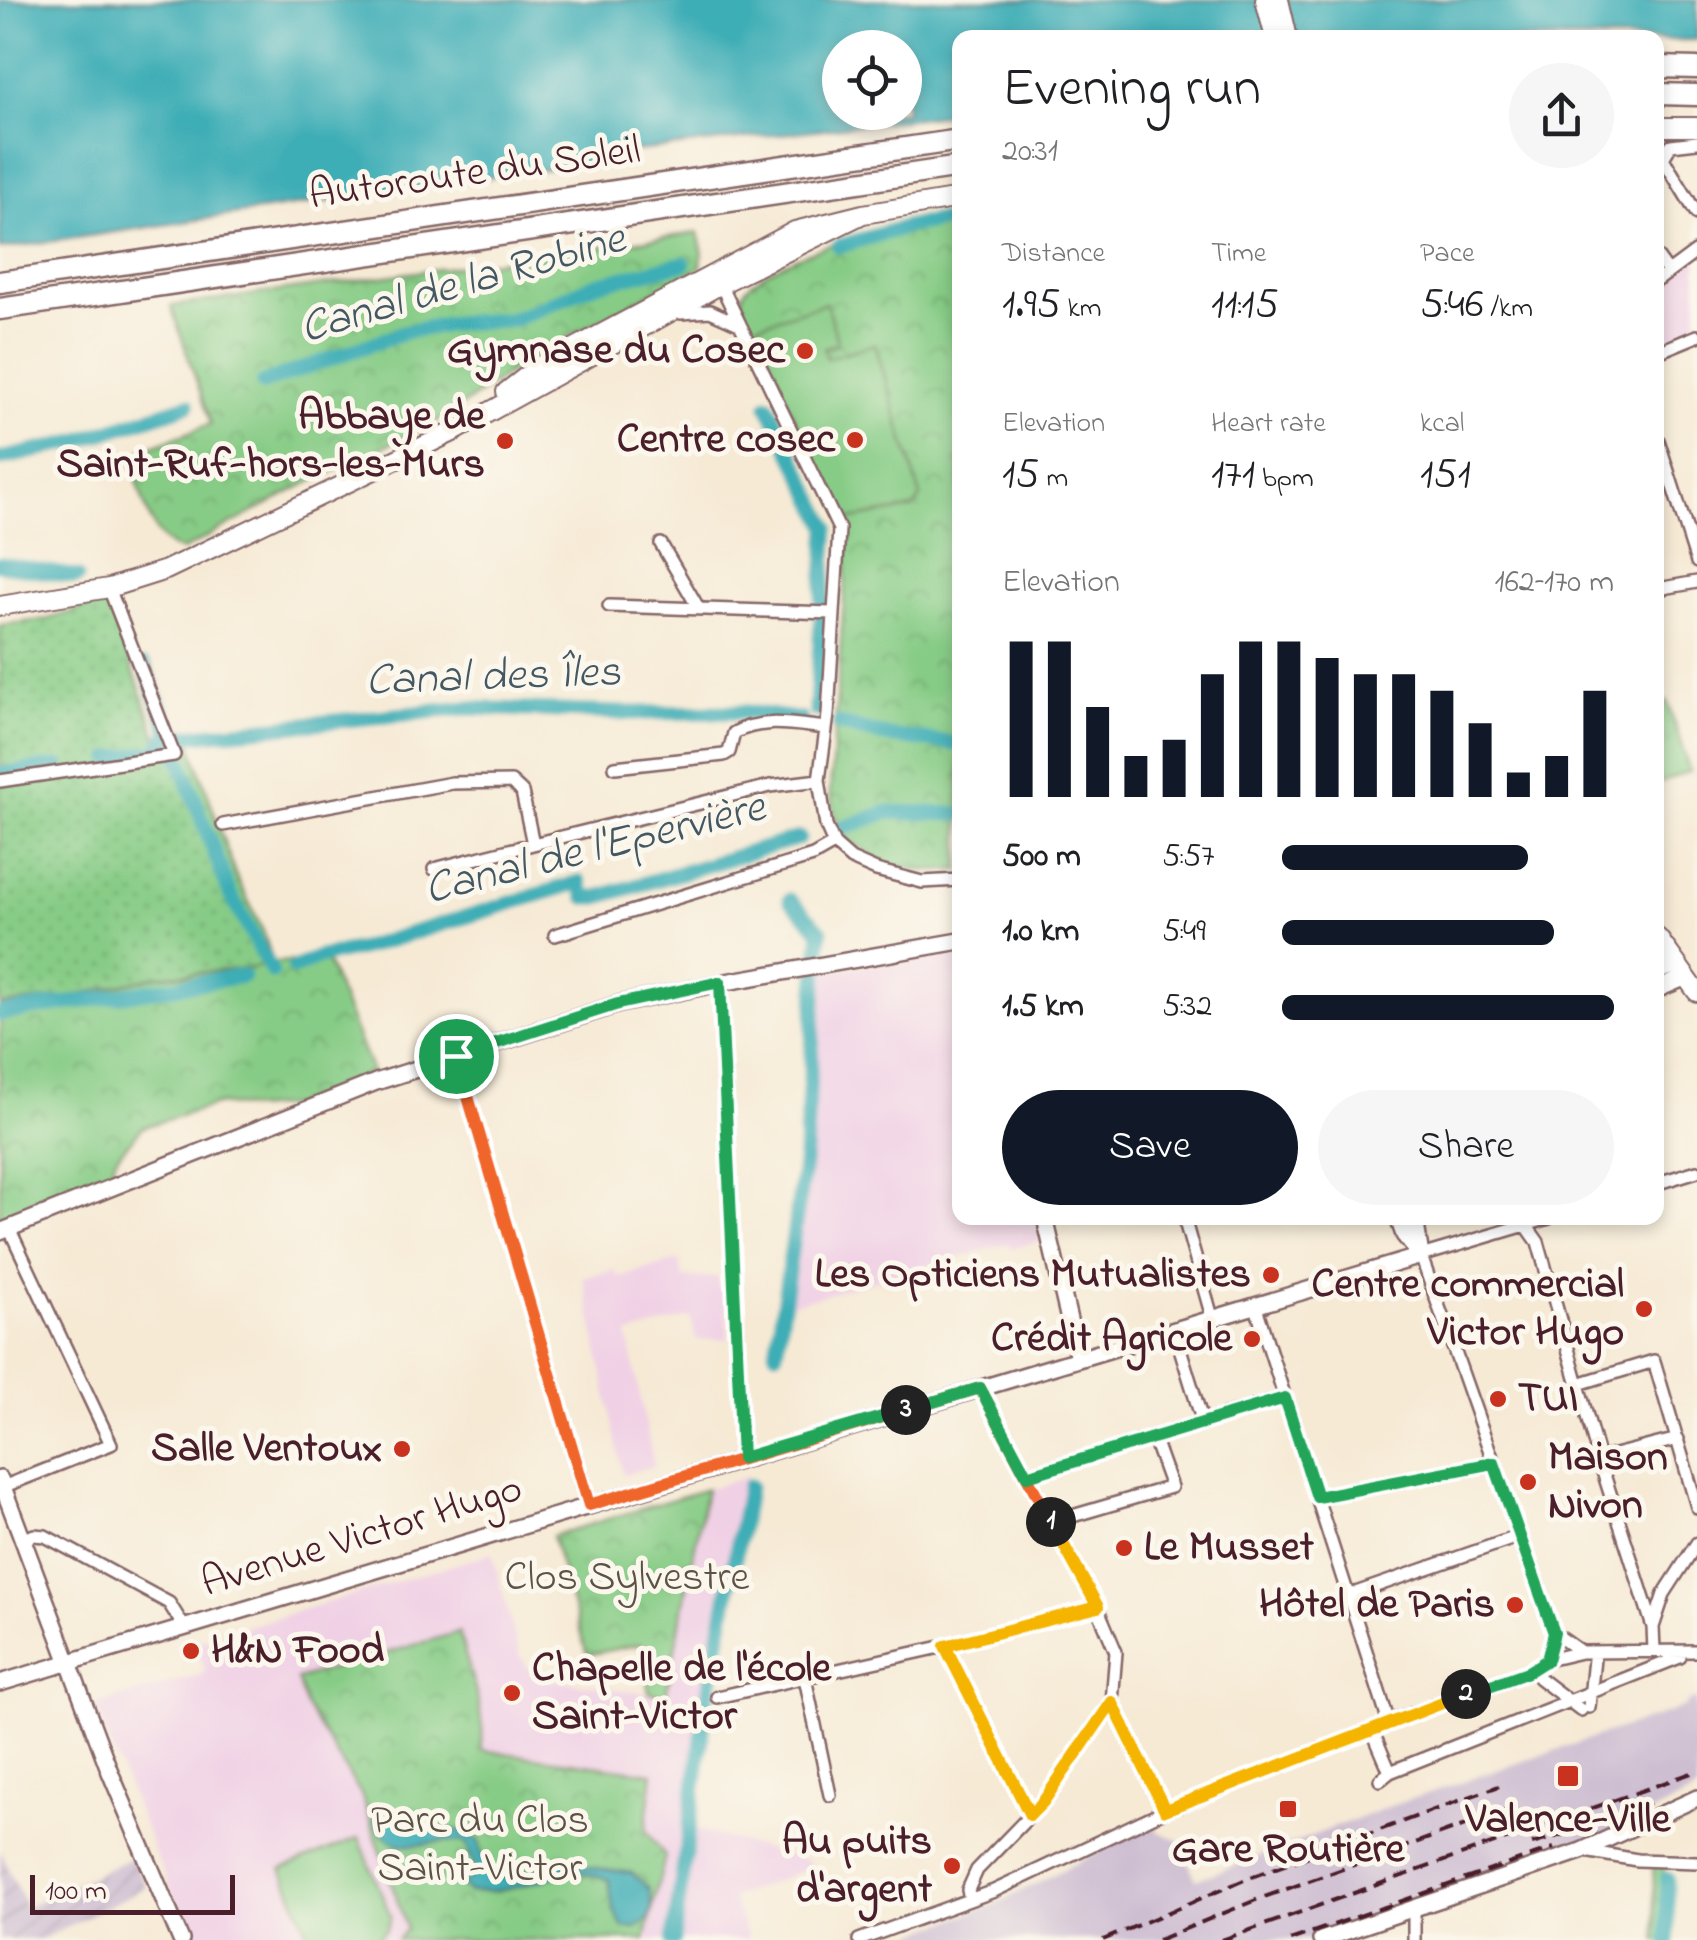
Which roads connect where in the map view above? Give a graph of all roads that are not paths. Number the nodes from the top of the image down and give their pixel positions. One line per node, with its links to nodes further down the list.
1 (1265, 0): 3 (main road)
2 (1279, 0): 4 (main road)
3 (1273, 30)
4 (1286, 30)
5 (1664, 67): 6 (highway)
6 (1697, 68)
7 (1664, 94): 8 (highway)
8 (1697, 94)
9 (1664, 127): 10 (main road)
10 (1697, 127)
11 (952, 141): 21 (highway, Autoroute du Soleil)
12 (1697, 142): 13 (street)
13 (1664, 151)
14 (1664, 160): 17 (street)
15 (952, 168): 22 (highway, Autoroute du Soleil)
16 (952, 199): 20 (main road)
17 (1697, 214)
18 (1697, 251): 19 (street)
19 (1664, 275)
20 (718, 278): 23 (main road); 24 (street); 27 (main road)
21 (0, 282)
22 (0, 309)
23 (648, 324): 24 (street); 27 (main road)
24 (740, 324): 37 (street)
25 (1697, 336): 26 (street)
26 (1664, 350)
27 (472, 422): 33 (main road)
28 (1664, 459): 30 (street)
29 (661, 544): 36 (street)
30 (1697, 562)
31 (1697, 582): 32 (street)
32 (1664, 587)
33 (109, 588): 34 (main road); 40 (street)
34 (0, 606)
35 (609, 606): 36 (street)
36 (699, 609): 37 (street)
37 (832, 613): 38 (street)
38 (826, 728): 39 (street); 41 (street)
39 (615, 767)
40 (0, 780)
41 (819, 780): 43 (street); 44 (street)
42 (222, 825): 43 (street)
43 (534, 844): 45 (street)
44 (834, 844): 46 (street); 47 (street)
45 (434, 869)
46 (952, 880)
47 (555, 936)
48 (952, 942): 52 (street)
49 (1664, 945): 51 (main road)
50 (1664, 972): 51 (street)
51 (1689, 975): 53 (street)
52 (720, 982): 54 (street); 74 (street)
53 (1664, 987)
54 (456, 1056): 62 (street); 80 (street)
55 (1697, 1170): 56 (street)
56 (1664, 1181)
57 (1048, 1225): 67 (street)
58 (1186, 1225): 65 (street)
59 (1401, 1225): 63 (street)
60 (1415, 1225): 63 (street)
61 (1526, 1225): 63 (street, Avenue Victor Hugo); 68 (street)
62 (5, 1230): 78 (street)
63 (1421, 1256): 64 (street, Avenue Victor Hugo); 76 (street)
64 (1256, 1304): 65 (street, Avenue Victor Hugo); 70 (street)
65 (1212, 1318): 66 (street, Avenue Victor Hugo)
66 (1174, 1329): 67 (street, Avenue Victor Hugo); 71 (street)
67 (1078, 1358): 69 (street, Avenue Victor Hugo)
68 (1578, 1384): 73 (street); 75 (street)
69 (980, 1388): 74 (street, Avenue Victor Hugo); 77 (street)
70 (1285, 1398): 71 (street); 79 (street)
71 (1203, 1423): 72 (street)
72 (1154, 1437): 77 (street); 82 (street)
73 (1678, 1439): 75 (street); 81 (street)
74 (742, 1458): 80 (street, Avenue Victor Hugo)
75 (1600, 1459): 88 (street)
76 (1494, 1463): 79 (street); 83 (street)
77 (1027, 1476): 82 (street)
78 (1, 1485): 84 (street)
79 (1317, 1497): 86 (street)
80 (589, 1505): 89 (street, Avenue Victor Hugo)
81 (1697, 1507)
82 (1052, 1522): 87 (street)
83 (1520, 1536): 86 (street); 90 (street)
84 (24, 1540): 89 (street); 98 (street)
85 (1697, 1543): 88 (street)
86 (1347, 1596): 106 (street)
87 (1098, 1607): 91 (street); 105 (street)
88 (1652, 1627): 92 (street)
89 (184, 1628): 98 (street, Avenue Victor Hugo)
90 (1554, 1633): 94 (street); 96 (street)
91 (945, 1646): 99 (street); 111 (street)
92 (1654, 1650): 93 (street); 94 (street)
93 (1697, 1651)
94 (1582, 1652): 96 (street)
95 (1680, 1657): 102 (street)
96 (1547, 1660): 106 (street)
97 (1594, 1660): 102 (street)
98 (70, 1662): 101 (street, Avenue Victor Hugo); 116 (street)
99 (805, 1678): 103 (street); 108 (street)
100 (1539, 1678): 104 (street)
101 (0, 1683)
102 (1591, 1692): 104 (street); 104 (street)
103 (718, 1697)
104 (1568, 1700): 107 (street)
105 (1112, 1702): 110 (street); 111 (street)
106 (1389, 1722): 110 (street)
107 (1376, 1739)
108 (830, 1795)
109 (1697, 1798): 112 (street)
110 (1165, 1810): 114 (street)
111 (1030, 1815): 114 (street)
112 (1580, 1851): 113 (street); 115 (street)
113 (1697, 1862)
114 (970, 1899): 117 (street)
115 (1414, 1909): 118 (street); 119 (street)
116 (181, 1940)
117 (859, 1940)
118 (1321, 1940)
119 (1414, 1940)

